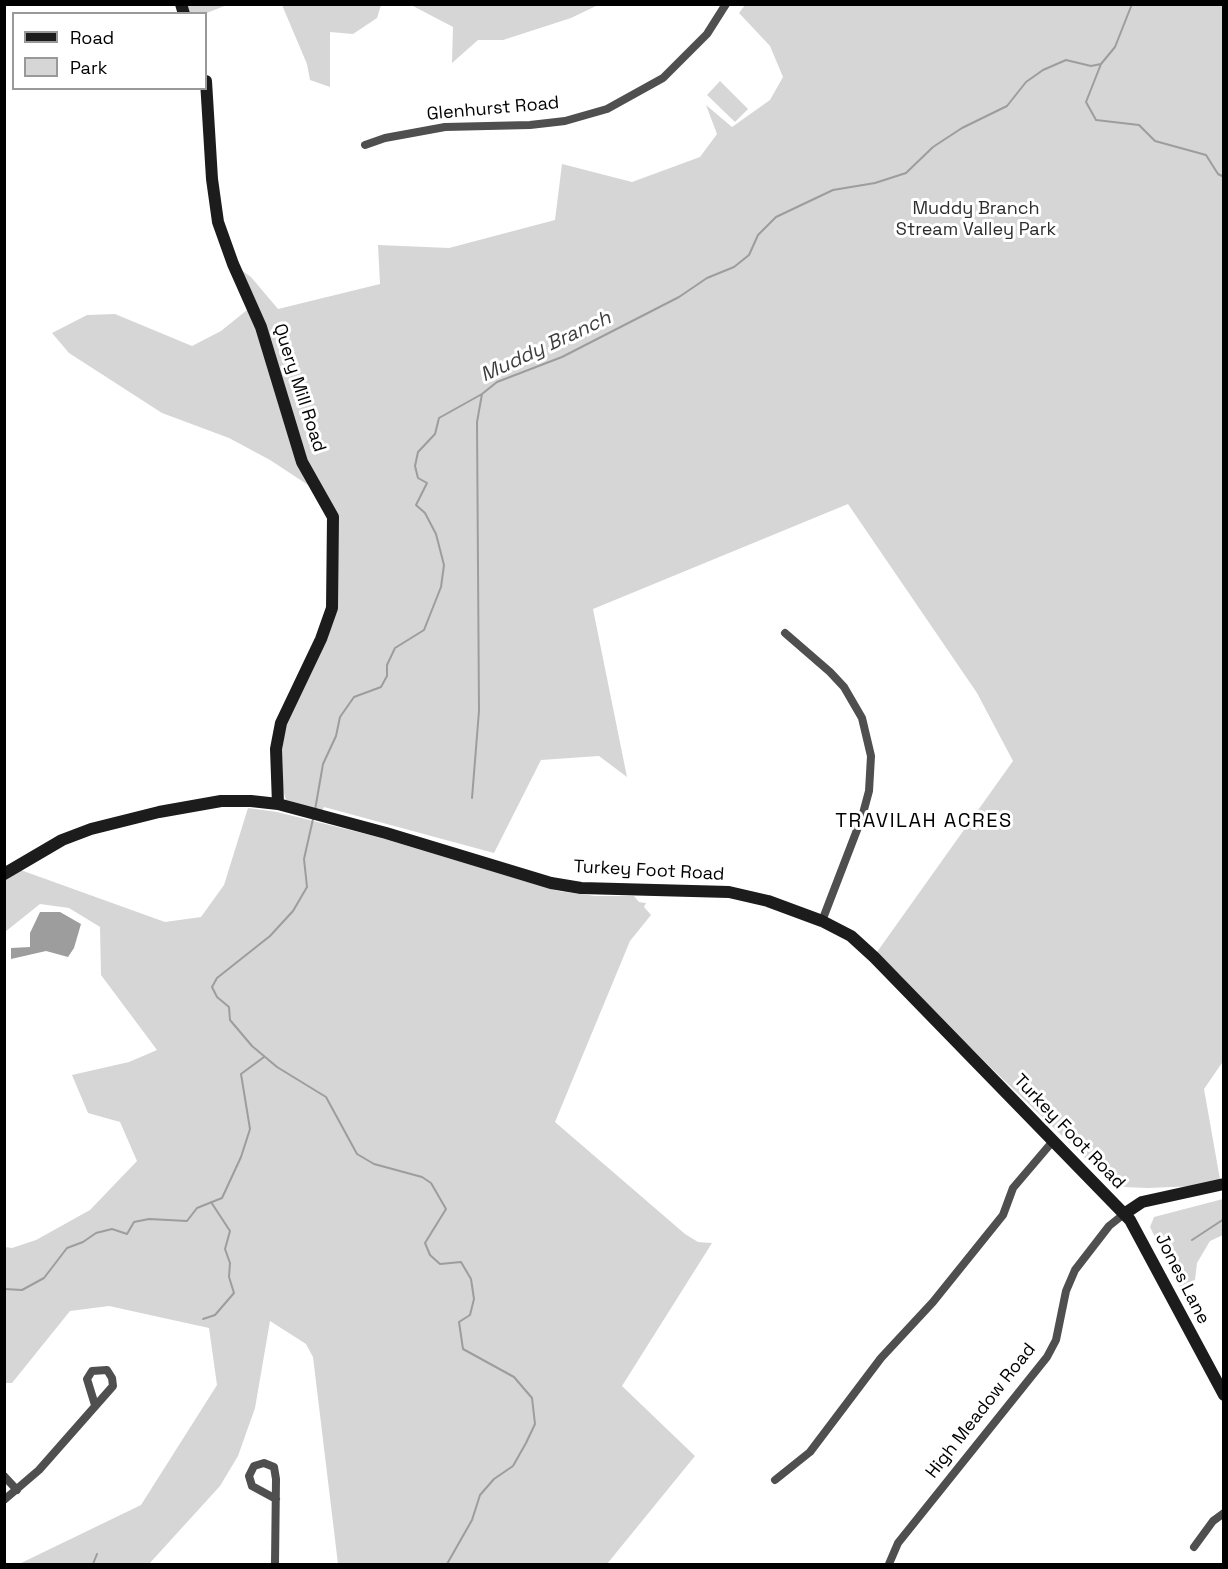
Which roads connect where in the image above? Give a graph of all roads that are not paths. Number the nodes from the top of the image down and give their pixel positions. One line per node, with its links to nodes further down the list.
1 (726, 4): 3 (street, Glenhurst Road)
2 (207, 90): 5 (street, Query Mill Road)
3 (365, 145)
4 (785, 633): 7 (street)
5 (278, 804): 6 (street, Turkey Foot Road); 7 (street, Turkey Foot Road)
6 (4, 874)
7 (822, 921): 8 (street, Turkey Foot Road)
8 (1053, 1141): 10 (street, Turkey Foot Road); 14 (street)
9 (1224, 1184): 10 (street, Turkey Foot Road)
10 (1124, 1214): 11 (street, Jones Lane); 21 (street, High Meadow Road)
11 (1224, 1395)
12 (95, 1405): 15 (street)
13 (4, 1476): 15 (street)
14 (776, 1480)
15 (17, 1490): 17 (street)
16 (276, 1499): 20 (street)
17 (4, 1500)
18 (1224, 1513): 19 (street)
19 (1194, 1547)
20 (276, 1564)
21 (889, 1564)

